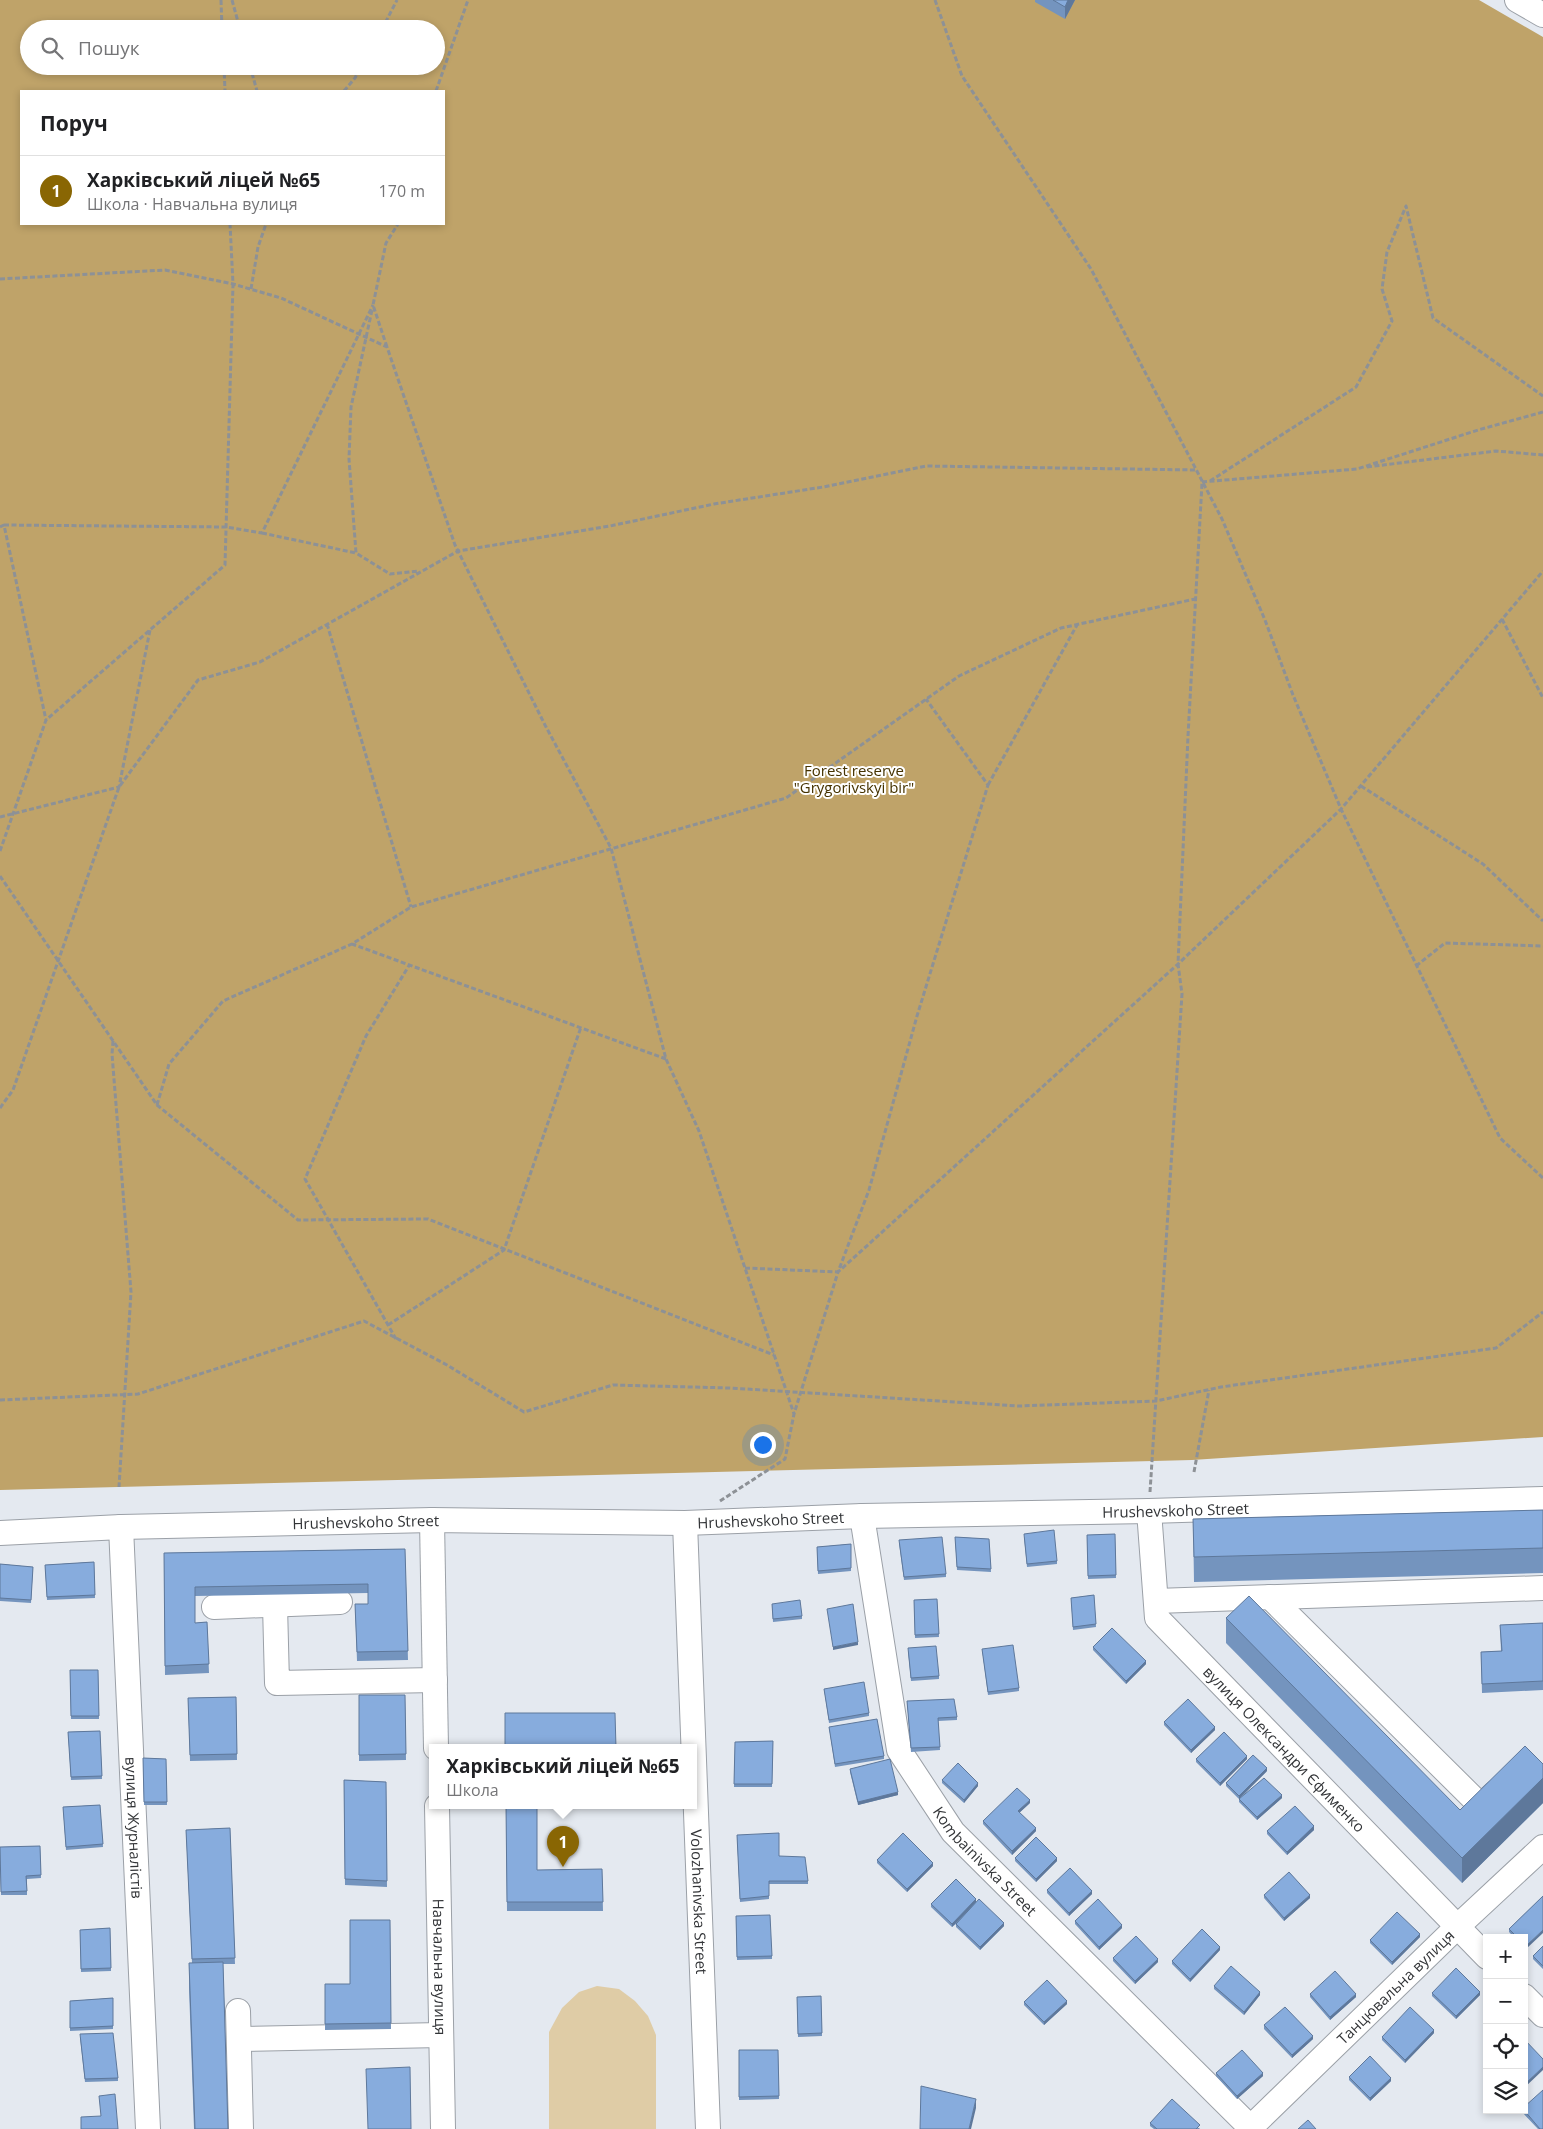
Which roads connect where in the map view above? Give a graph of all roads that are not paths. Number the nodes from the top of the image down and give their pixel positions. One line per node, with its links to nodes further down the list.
1 (1517, 0): 2 (street)
2 (1543, 14)
3 (1543, 1499): 4 (street, Hrushevskoho Street)
4 (1149, 1511): 5 (street, Hrushevskoho Street); 12 (street, вулиця Олександри Єфименко)
5 (862, 1516): 7 (street, Hrushevskoho Street); 30 (street, Kombainivska Street)
6 (432, 1520): 7 (street, Hrushevskoho Street); 8 (street, Hrushevskoho Street); 16 (street)
7 (685, 1524): 18 (street, Volozhanivska Street)
8 (121, 1527): 9 (street, Hrushevskoho Street); 31 (street, вулиця Журналістів)
9 (0, 1532)
10 (1543, 1588): 11 (street)
11 (1270, 1598): 12 (street); 19 (street)
12 (1156, 1601): 23 (street, вулиця Олександри Єфименко)
13 (340, 1602): 14 (street)
14 (275, 1605): 15 (street); 16 (street)
15 (214, 1607)
16 (435, 1680): 17 (street)
17 (436, 1744)
18 (693, 1744)
19 (1514, 1775)
20 (437, 1809): 28 (street, Навчальна вулиця)
21 (696, 1809): 34 (street, Volozhanivska Street)
22 (1543, 1847): 23 (street, Танцювальна вулиця)
23 (1457, 1927): 24 (street, вулиця Олександри Єфименко); 30 (street, Танцювальна вулиця)
24 (1483, 1953)
25 (1528, 2000): 27 (street)
26 (238, 2011): 29 (street)
27 (1543, 2015)
28 (441, 2035): 29 (street); 33 (street, Навчальна вулиця)
29 (239, 2039): 32 (street)
30 (1250, 2128)
31 (148, 2129)
32 (242, 2129)
33 (443, 2129)
34 (708, 2129)

